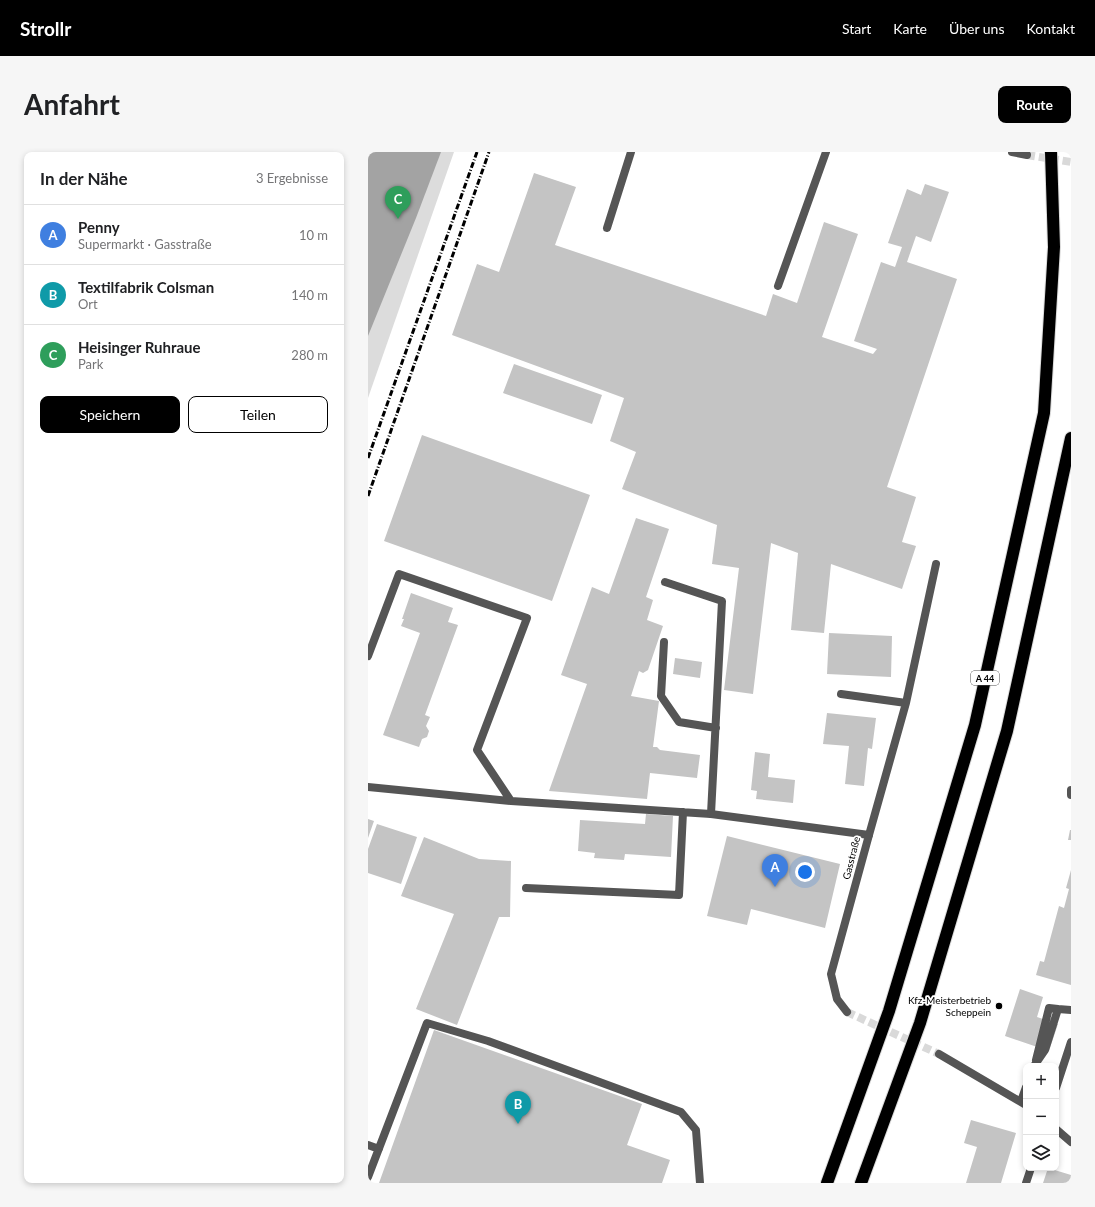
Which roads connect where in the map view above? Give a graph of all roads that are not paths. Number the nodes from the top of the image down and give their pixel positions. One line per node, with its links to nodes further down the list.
1 (631, 152): 6 (street)
2 (826, 152): 7 (street)
3 (1012, 152): 5 (street)
4 (1050, 152): 38 (highway, A 44)
5 (1027, 155)
6 (607, 228)
7 (778, 286)
8 (1071, 438): 39 (highway)
9 (936, 564): 14 (street)
10 (664, 582): 15 (street)
11 (664, 642): 15 (street)
12 (368, 656): 19 (street)
13 (841, 694): 14 (street)
14 (906, 703): 22 (street)
15 (716, 728): 21 (street)
16 (368, 787): 19 (street, Gasstraße)
17 (1071, 790): 18 (street)
18 (1071, 795)
19 (511, 801): 20 (street, Gasstraße)
20 (683, 812): 21 (street, Gasstraße); 23 (street)
21 (711, 814): 22 (street, Gasstraße)
22 (869, 835): 25 (street, Gasstraße)
23 (526, 888)
24 (1071, 1010): 28 (street)
25 (847, 1012)
26 (1071, 1042): 29 (street)
27 (939, 1054): 30 (street)
28 (1036, 1063)
29 (1059, 1079)
30 (1023, 1103)
31 (1059, 1132): 32 (street)
32 (1071, 1142)
33 (368, 1146): 34 (street)
34 (379, 1149): 36 (street); 37 (street)
35 (1030, 1171): 40 (street)
36 (368, 1177)
37 (700, 1183)
38 (827, 1183)
39 (861, 1183)
40 (1026, 1183)

